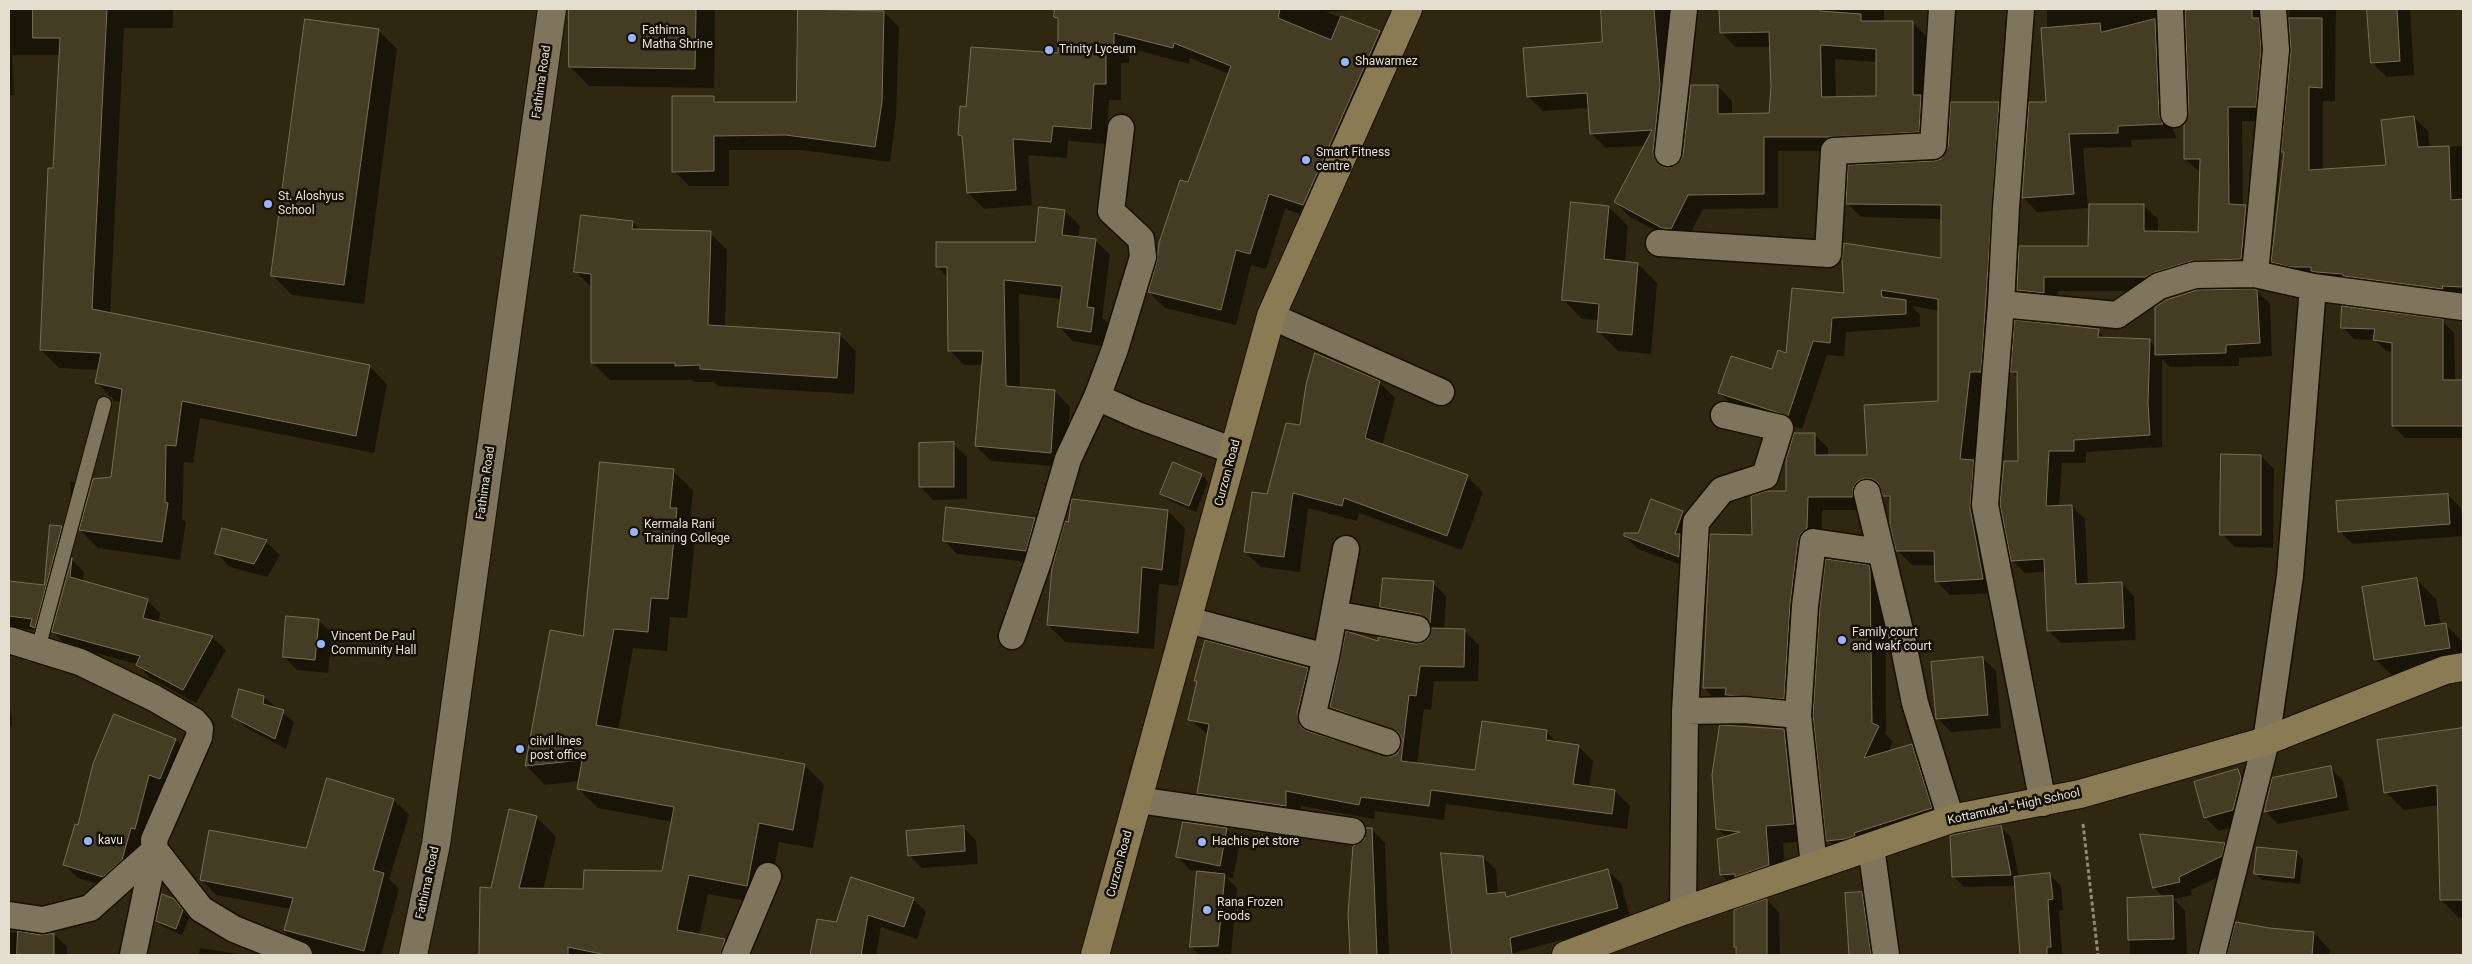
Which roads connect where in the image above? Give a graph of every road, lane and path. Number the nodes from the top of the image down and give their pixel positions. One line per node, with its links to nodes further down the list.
1 (552, 9): 50 (street, Fathima Road)
2 (1408, 9): 16 (main road, Curzon Road)
3 (1684, 9): 10 (street)
4 (1942, 9): 11 (street)
5 (2021, 9): 14 (street)
6 (2170, 9): 8 (street)
7 (2273, 9): 12 (street)
8 (2174, 114)
9 (1120, 128): 18 (street)
10 (1668, 153)
11 (1659, 243)
12 (2255, 274): 13 (street); 14 (street)
13 (2313, 287): 15 (street); 35 (street)
14 (2002, 304): 39 (street)
15 (2463, 306)
16 (1271, 316): 17 (street); 21 (main road, Curzon Road)
17 (1441, 392)
18 (1097, 397): 21 (street); 28 (street)
19 (104, 404): 30 (lane)
20 (1724, 416): 33 (street)
21 (1234, 451): 26 (main road, Curzon Road)
22 (1867, 493): 24 (street)
23 (1346, 549): 25 (street)
24 (1881, 552): 34 (street); 40 (street)
25 (1334, 614): 27 (street); 31 (street)
26 (1188, 620): 31 (street); 38 (main road, Curzon Road)
27 (1417, 630)
28 (1012, 636)
29 (9, 640): 30 (street)
30 (38, 649): 43 (street)
31 (1326, 657): 36 (street)
32 (2463, 668): 35 (main road, Kottamukal - High School)
33 (1685, 711): 34 (street); 46 (street)
34 (1798, 715): 44 (street)
35 (2266, 741): 37 (main road, Kottamukal - High School); 56 (street)
36 (1387, 742)
37 (2080, 794): 39 (main road, Kottamukal - High School); 55 (path)
38 (1138, 800): 41 (street); 52 (main road, Curzon Road)
39 (2042, 803): 40 (main road, Kottamukal - High School)
40 (1951, 819): 42 (main road, Kottamukal - High School)
41 (1352, 831)
42 (1871, 847): 44 (main road, Kottamukal - High School); 54 (street)
43 (154, 850): 47 (street); 48 (street); 49 (street)
44 (1814, 866): 46 (main road, Kottamukal - High School)
45 (768, 876): 51 (street)
46 (1683, 910): 53 (main road, Kottamukal - High School)
47 (9, 916)
48 (133, 955)
49 (299, 955)
50 (413, 955)
51 (735, 955)
52 (1095, 955)
53 (1566, 955)
54 (1886, 955)
55 (2098, 955)
56 (2212, 955)

